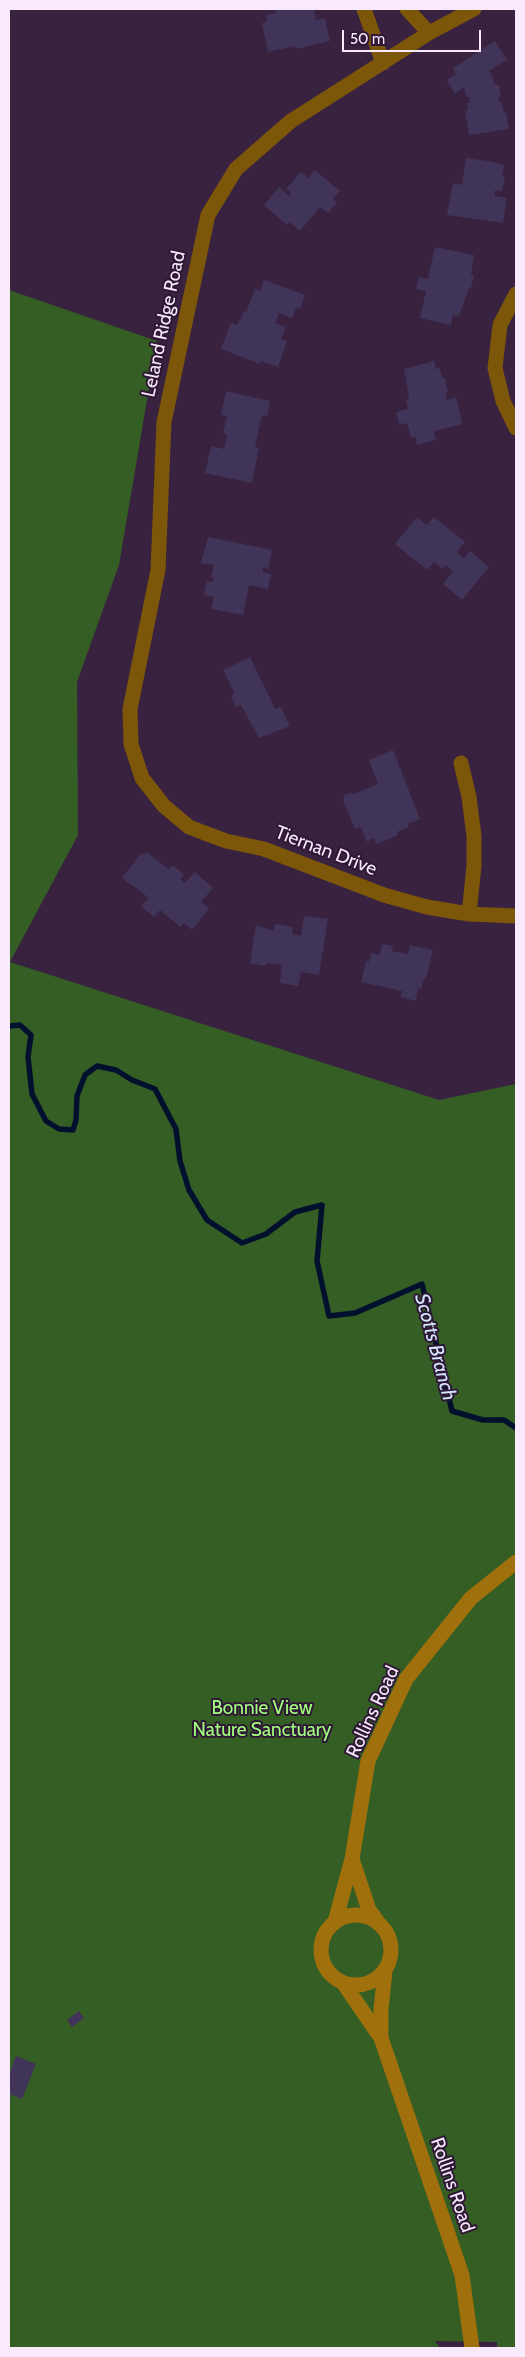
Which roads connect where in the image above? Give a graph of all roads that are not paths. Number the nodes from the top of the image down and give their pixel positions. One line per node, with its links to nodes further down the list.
1 (364, 9): 5 (street)
2 (407, 9): 4 (street)
3 (474, 9): 4 (street, Leland Ridge Road)
4 (429, 33): 5 (street, Leland Ridge Road)
5 (383, 63): 9 (street, Leland Ridge Road)
6 (516, 294): 7 (street)
7 (516, 428)
8 (461, 762): 10 (street)
9 (142, 778): 10 (street, Tiernan Drive)
10 (469, 914): 11 (street, Tiernan Drive)
11 (516, 916)
12 (516, 1562): 13 (street, Rollins Road)
13 (352, 1859): 14 (street, Rollins Road); 15 (street, Rollins Road)
14 (376, 1921): 15 (street); 16 (street, Rollins Road)
15 (335, 1922): 17 (street, Rollins Road)
16 (385, 1971): 17 (street); 18 (street, Rollins Road)
17 (344, 1984): 18 (street, Rollins Road)
18 (381, 2038): 19 (street, Rollins Road)
19 (472, 2348)

